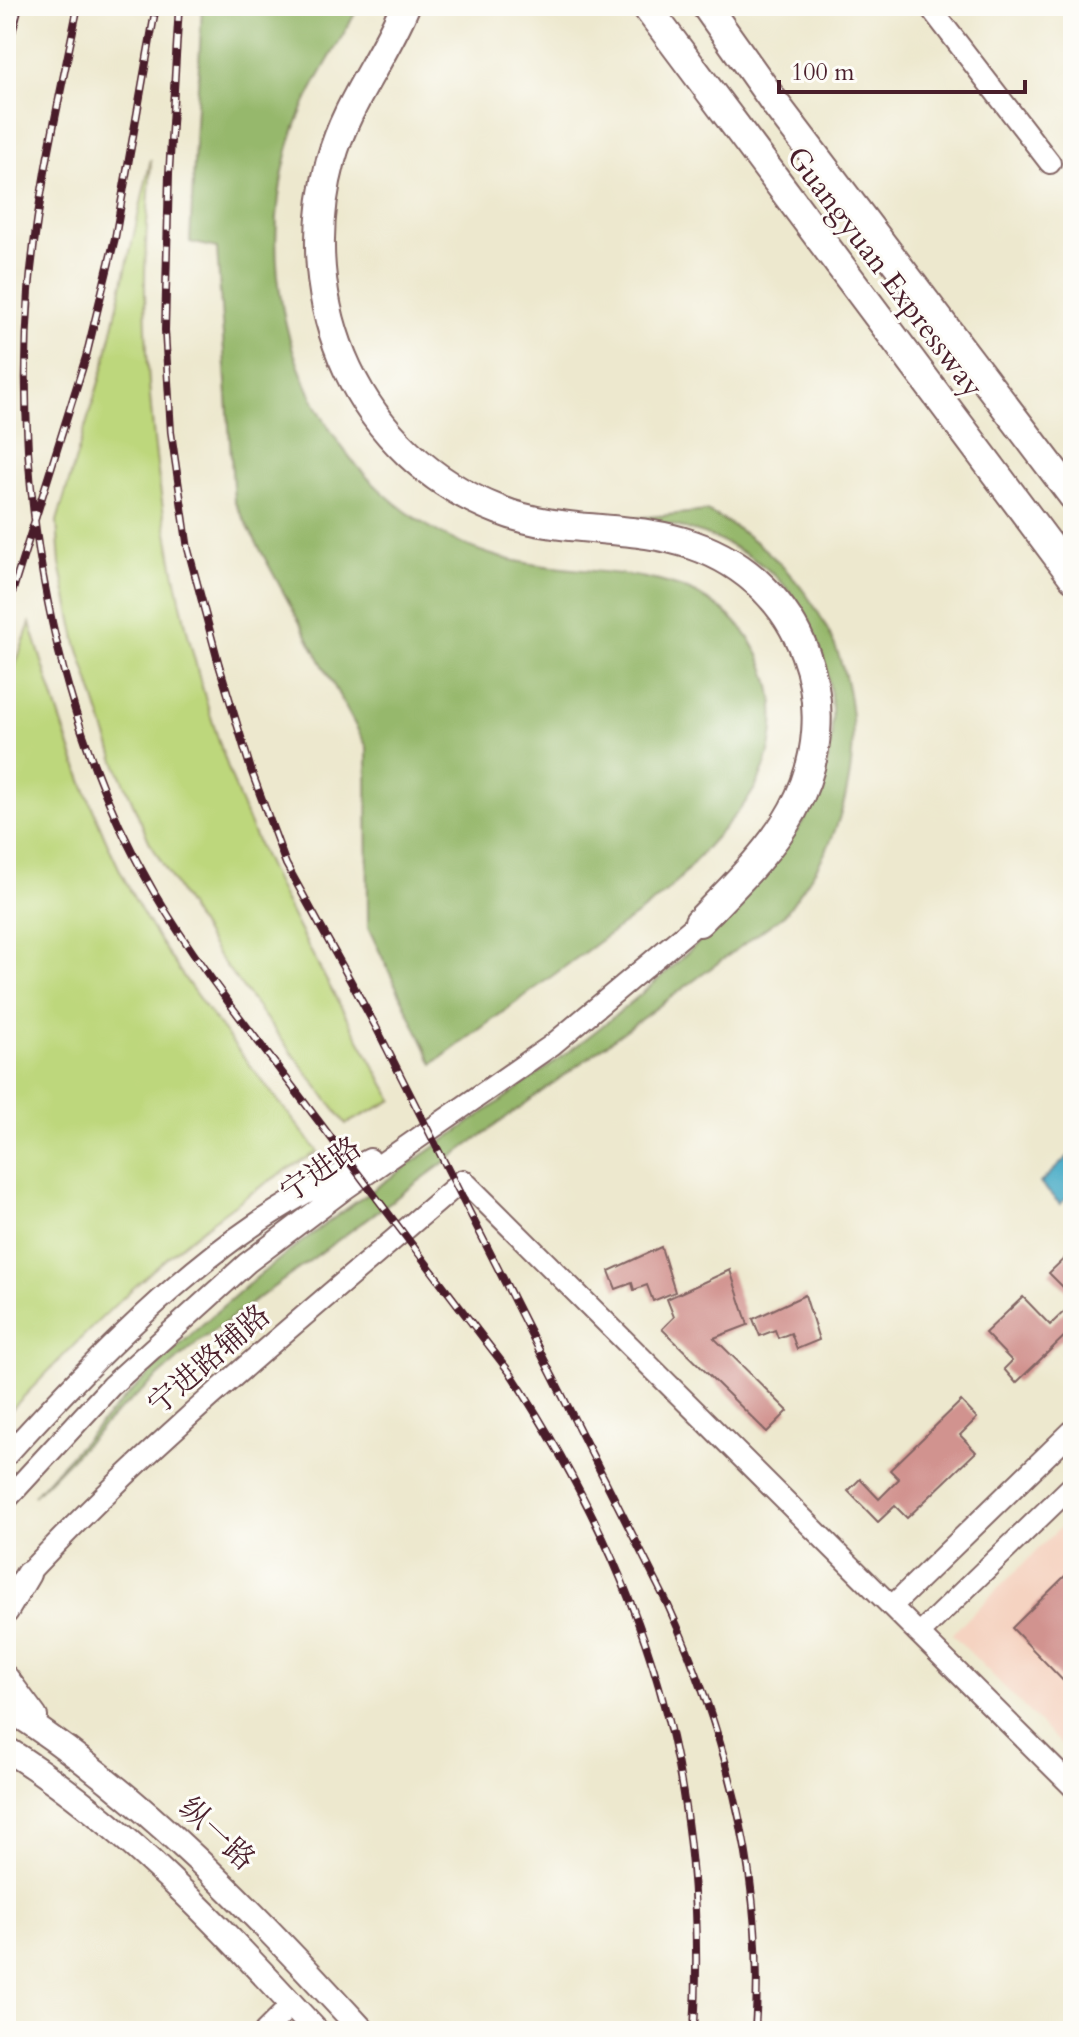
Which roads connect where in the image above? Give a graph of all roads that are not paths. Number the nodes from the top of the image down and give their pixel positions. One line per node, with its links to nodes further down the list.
1 (405, 6): 8 (highway)
2 (646, 6): 7 (highway, Guangyuan Expressway)
3 (706, 6): 6 (highway, Guangyuan Expressway)
4 (929, 6): 5 (street)
5 (1050, 163)
6 (1073, 496)
7 (1073, 577)
8 (699, 922): 9 (street, 宁进路)
9 (448, 1120): 11 (street); 13 (street, 宁进路)
10 (1073, 1430): 16 (street)
11 (6, 1456)
12 (1073, 1485): 18 (street)
13 (6, 1500)
14 (17, 1578): 15 (street, 宁进路辅路); 16 (street, 宁进路辅路); 17 (main road)
15 (6, 1598)
16 (892, 1606): 18 (street)
17 (6, 1611)
18 (919, 1634): 23 (street)
19 (6, 1678): 21 (main road)
20 (6, 1707): 21 (main road, 纵一路)
21 (49, 1735): 28 (main road, 纵一路)
22 (6, 1751): 24 (main road)
23 (1073, 1787)
24 (292, 2004): 25 (street); 26 (main road); 27 (main road)
25 (265, 2031)
26 (307, 2031)
27 (316, 2031)
28 (363, 2031)

